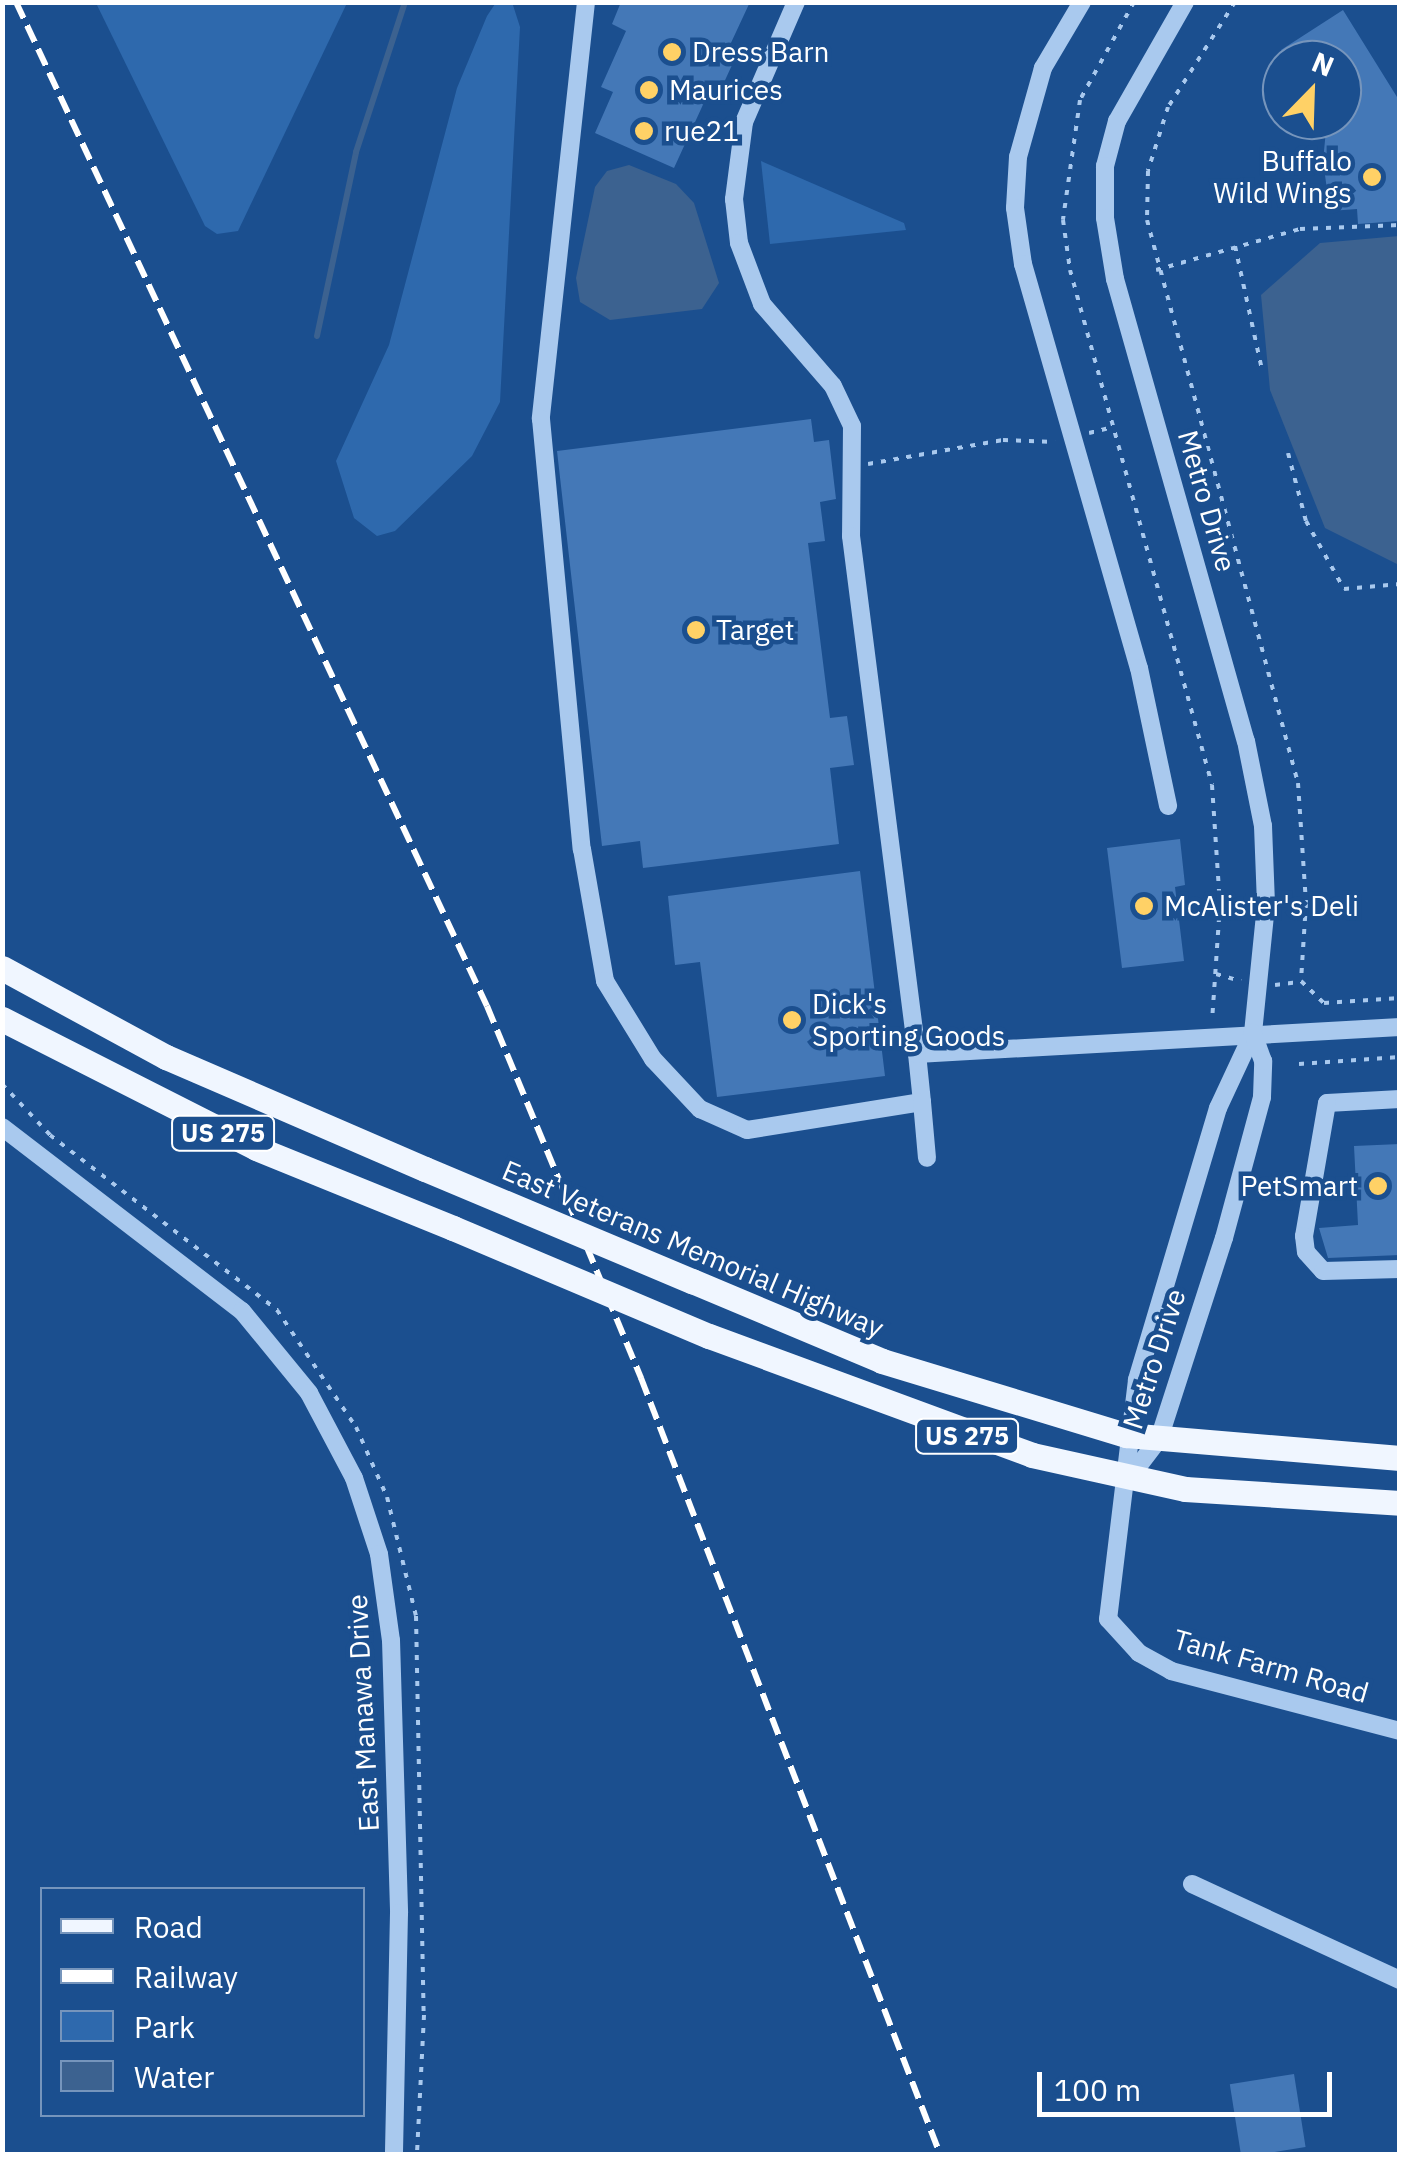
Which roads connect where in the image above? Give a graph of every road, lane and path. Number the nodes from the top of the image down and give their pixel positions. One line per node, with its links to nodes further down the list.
1 (586, 2): 26 (street)
2 (796, 2): 12 (street)
3 (1082, 2): 10 (street)
4 (1185, 2): 19 (street, Metro Drive)
5 (1235, 2): 8 (path)
6 (1400, 225): 7 (path)
7 (1235, 246): 8 (path); 9 (path)
8 (1156, 270): 16 (path)
9 (1262, 370)
10 (1070, 438): 12 (path); 14 (street); 20 (path)
11 (1288, 454): 13 (path)
12 (856, 466): 21 (street)
13 (1400, 584)
14 (1168, 806)
15 (2, 968): 30 (main road, East Veterans Memorial Highway / US 275, bridge)
16 (1400, 998)
17 (2, 1018): 33 (main road, US 275, bridge)
18 (1400, 1026): 19 (street)
19 (1253, 1032): 20 (street); 30 (street, Metro Drive); 31 (street, Metro Drive)
20 (1209, 1034): 21 (street)
21 (917, 1054): 26 (street)
22 (1400, 1057): 23 (path)
23 (1299, 1064)
24 (2, 1084): 39 (path)
25 (1400, 1099): 29 (street)
26 (922, 1102): 28 (street)
27 (2, 1127): 38 (street, East Manawa Drive)
28 (927, 1158)
29 (1400, 1270)
30 (1126, 1435): 31 (main road, East Veterans Memorial Highway / US 275); 33 (street, Metro Drive)
31 (1158, 1439): 32 (main road, East Veterans Memorial Highway / US 275); 33 (street, Metro Drive)
32 (1400, 1458)
33 (1130, 1478): 34 (main road, US 275); 35 (street, Tank Farm Road)
34 (1400, 1503)
35 (1400, 1731)
36 (1192, 1884): 37 (street)
37 (1400, 1980)
38 (394, 2154)
39 (417, 2154)

